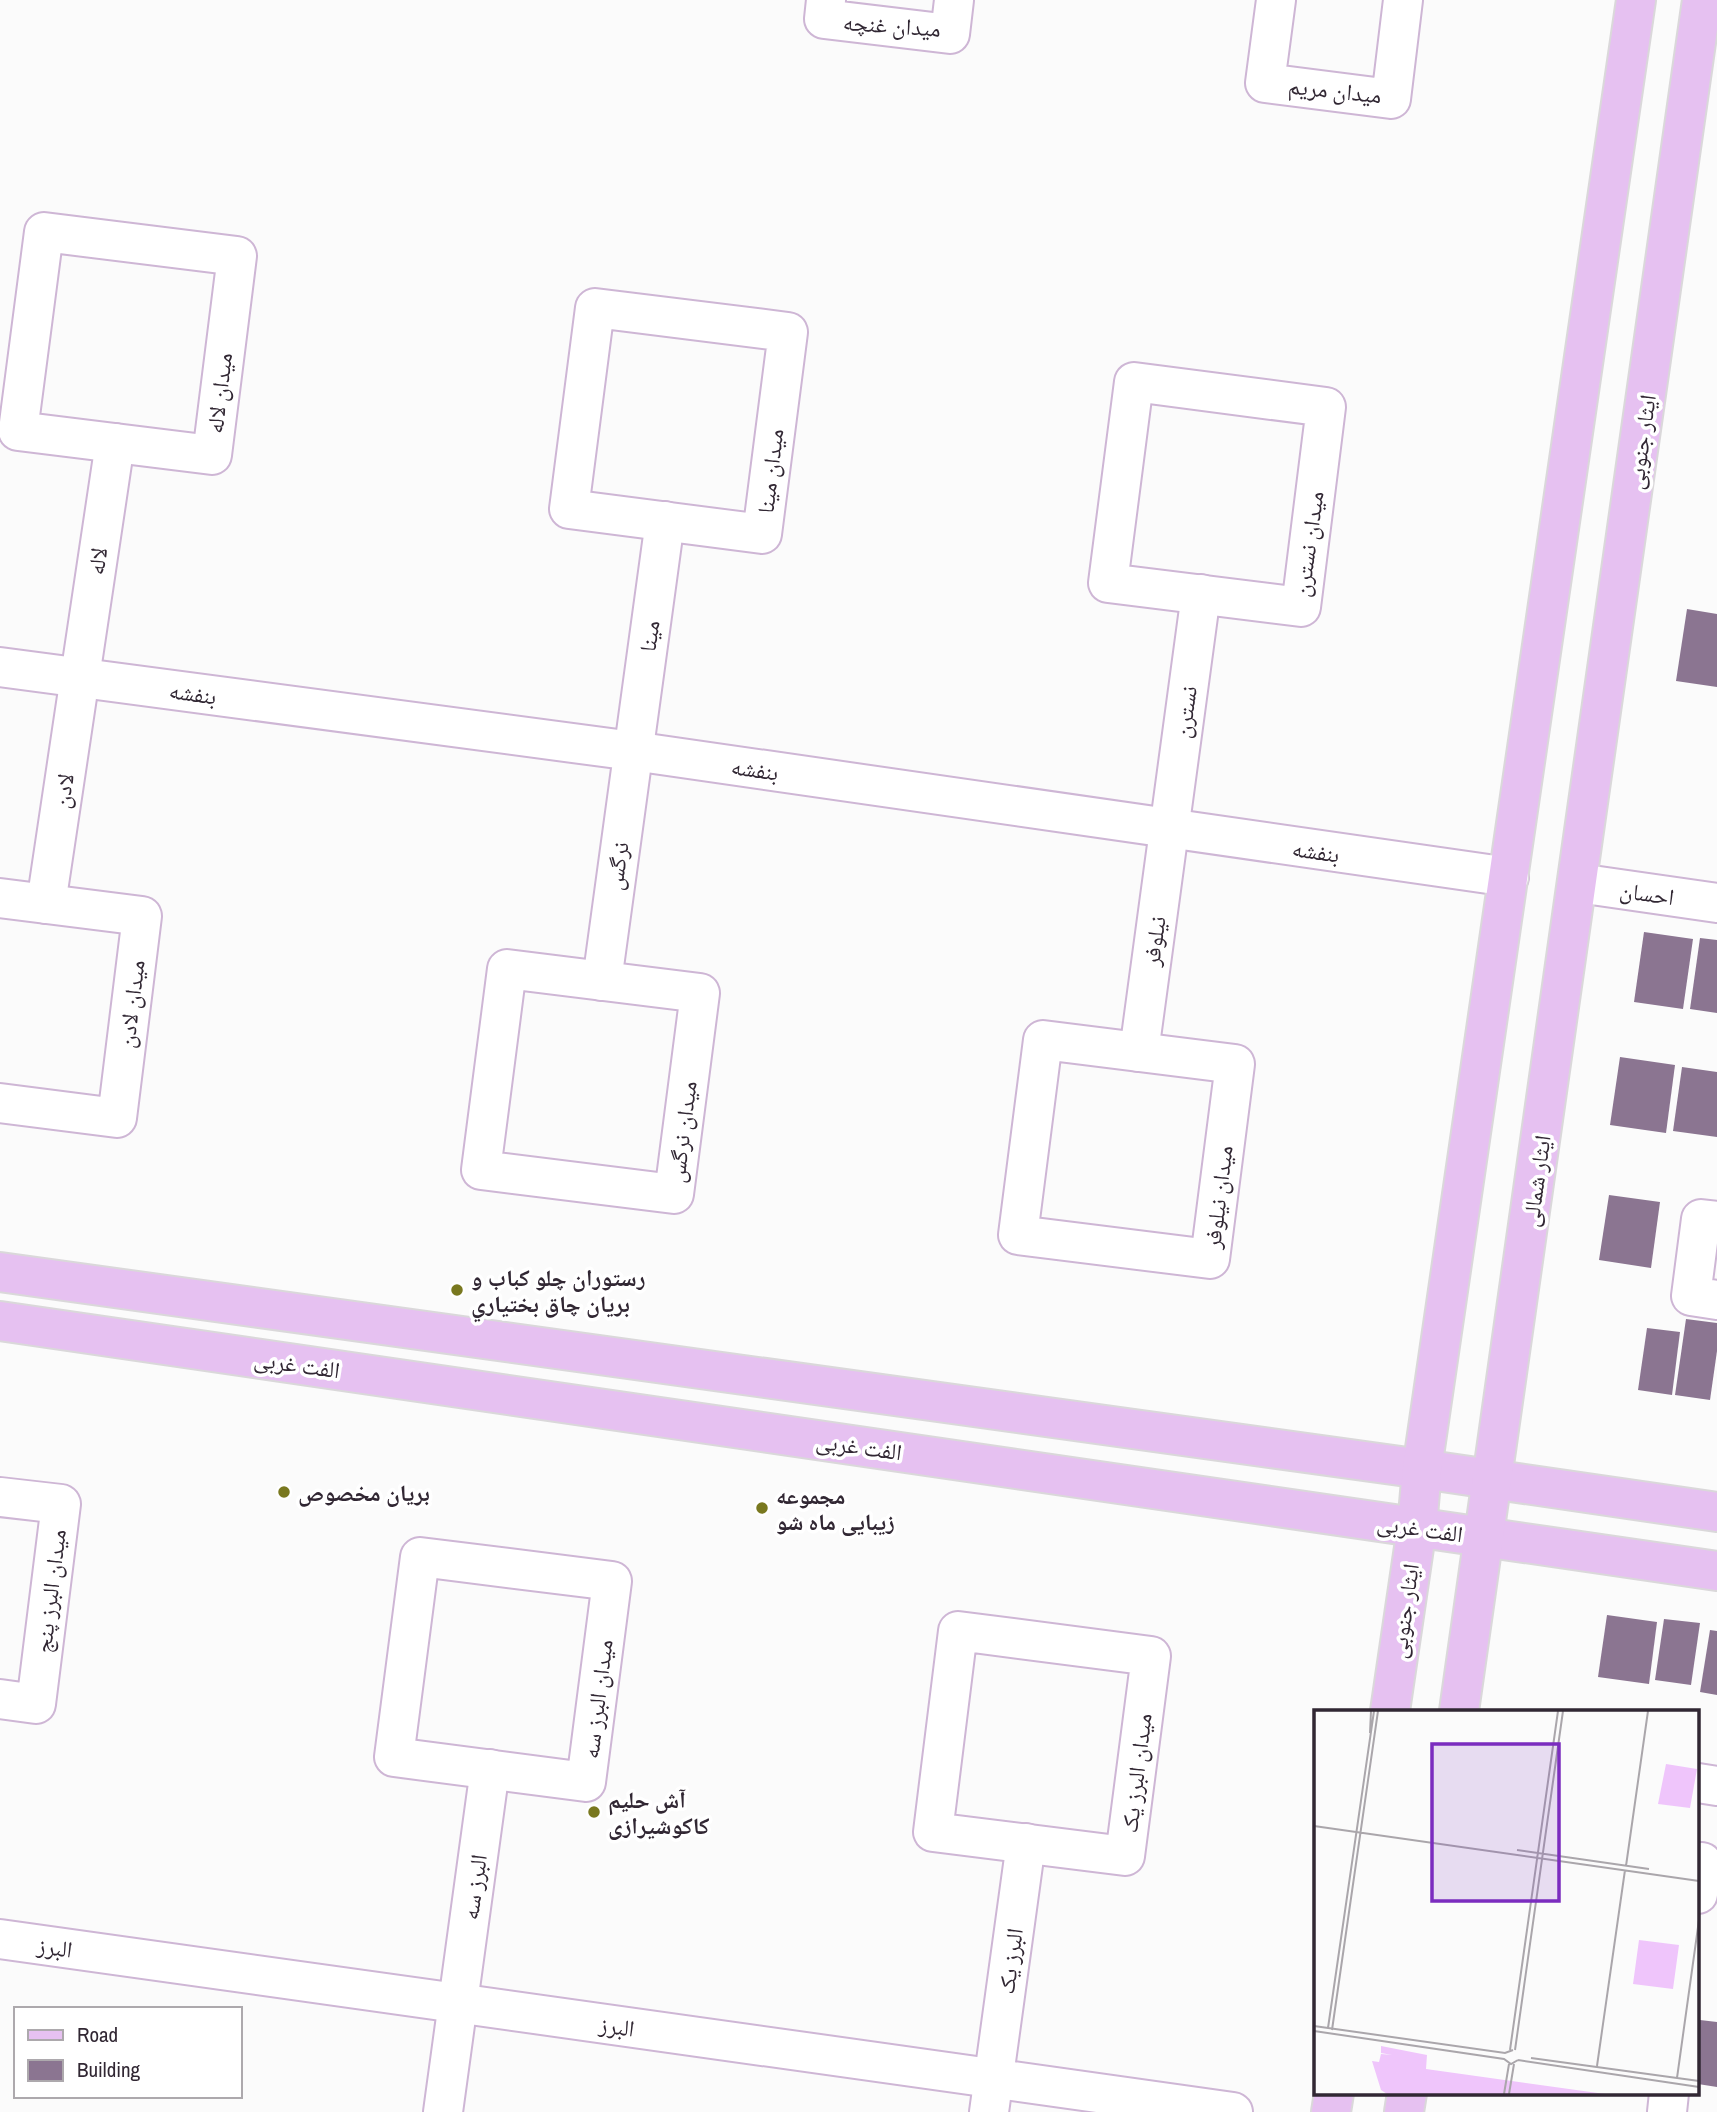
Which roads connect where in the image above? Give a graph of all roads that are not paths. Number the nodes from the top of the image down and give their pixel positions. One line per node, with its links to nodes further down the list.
1 (826, 0): 2 (street, میدان غنچه)
2 (954, 0)
3 (1276, 0): 4 (street, میدان مریم)
4 (1403, 0)
5 (1636, 0): 14 (main road)
6 (1702, 0): 15 (main road, ایثار جنوبی)
7 (114, 443): 7 (street, میدان لاله); 11 (street, لاله)
8 (665, 521): 8 (street, میدان مینا); 12 (street, مینا)
9 (1201, 594): 9 (street, میدان نسترن); 13 (street, نسترن)
10 (0, 667): 11 (street, بنفشه)
11 (80, 678): 12 (street, بنفشه); 18 (street, لادن)
12 (633, 751): 13 (street, بنفشه); 19 (street, نرگس)
13 (1169, 830): 14 (street, بنفشه); 20 (street, نیلوفر)
14 (1509, 877): 26 (main road)
15 (1578, 883): 17 (street, احسان); 27 (main road, ایثار شمالی)
16 (0, 898): 18 (street, میدان لادن)
17 (1717, 903)
18 (46, 904): 21 (street, میدان لادن)
19 (601, 981): 19 (street, میدان نرگس)
20 (1139, 1052): 20 (street, میدان نیلوفر)
21 (0, 1103)
22 (1717, 1221): 24 (street)
23 (0, 1272): 26 (main road)
24 (1717, 1300)
25 (0, 1321): 30 (main road, الفت غربی)
26 (1422, 1469): 27 (main road); 30 (main road, ایثار جنوبی)
27 (1493, 1479): 29 (main road); 31 (main road)
28 (0, 1497): 33 (street, میدان البرز پنج)
29 (1717, 1512)
30 (1417, 1527): 31 (main road, الفت غربی); 34 (main road, ایثار جنوبی)
31 (1482, 1536): 32 (main road, الفت غربی); 35 (main road)
32 (1717, 1571)
33 (0, 1699)
34 (1390, 1710)
35 (1459, 1710)
36 (490, 1769): 36 (street, میدان البرز سه); 39 (street, البرز سه)
37 (1026, 1843): 37 (street, میدان البرز یک); 43 (street, البرز یک)
38 (0, 1939): 39 (street, البرز)
39 (458, 2004): 43 (street, البرز); 44 (street, البرز سه)
40 (1334, 2094): 46 (main road)
41 (1407, 2094): 47 (main road)
42 (1670, 2094): 48 (street)
43 (991, 2095): 45 (street, البرز)
44 (443, 2112)
45 (1233, 2112)
46 (1331, 2112)
47 (1404, 2112)
48 (1667, 2112)

